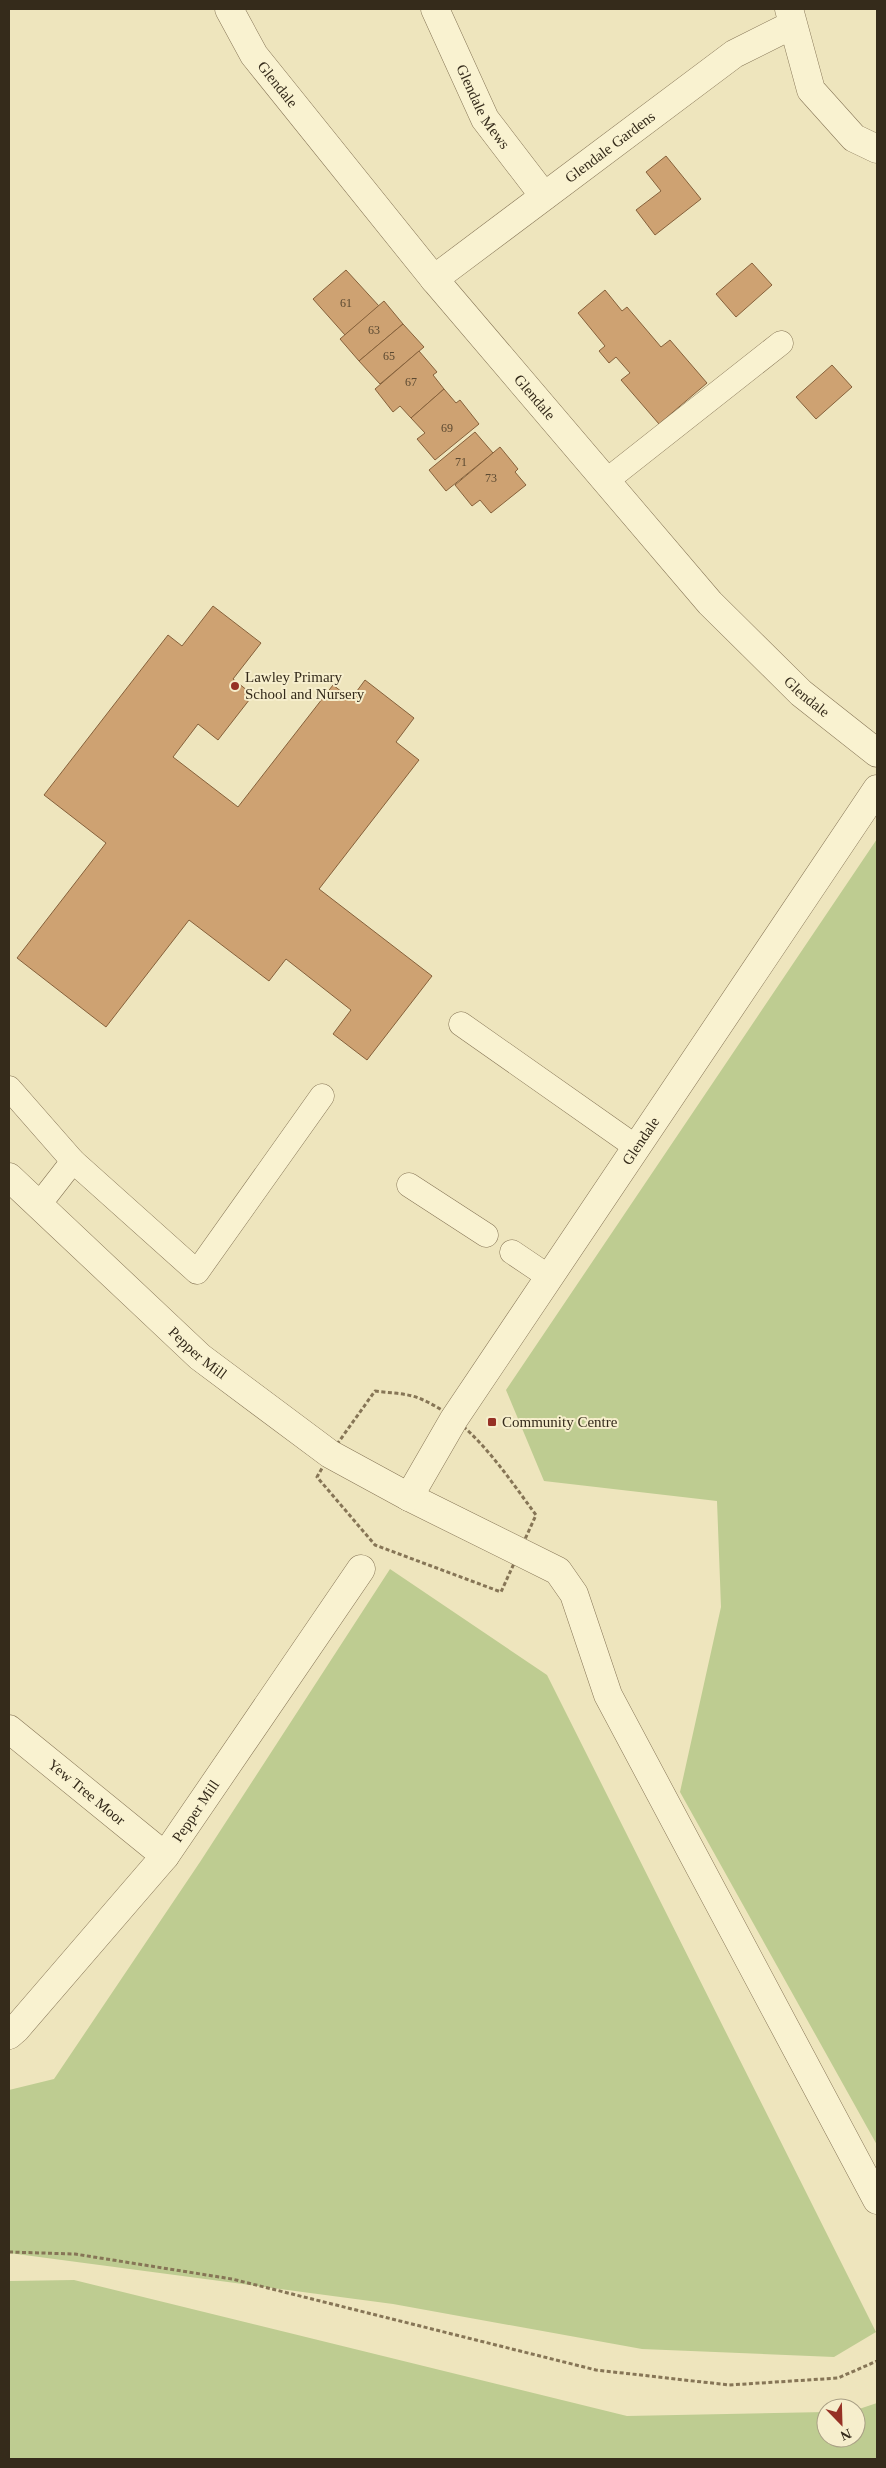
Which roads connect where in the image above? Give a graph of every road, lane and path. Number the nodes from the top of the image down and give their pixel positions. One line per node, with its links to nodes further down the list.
1 (228, 9): 6 (street, Glendale)
2 (435, 9): 5 (street, Glendale Mews)
3 (790, 17): 4 (street, Glendale Gardens); 5 (street, Glendale Gardens)
4 (877, 148)
5 (544, 196): 6 (street, Glendale Gardens)
6 (434, 278): 8 (street, Glendale)
7 (781, 343): 8 (lane)
8 (606, 481): 9 (street, Glendale)
9 (877, 753)
10 (877, 789): 14 (street, Glendale)
11 (461, 1024): 14 (lane)
12 (9, 1088): 15 (lane)
13 (322, 1096): 15 (lane)
14 (636, 1147): 21 (street, Glendale)
15 (73, 1161): 18 (lane)
16 (9, 1177): 18 (street, Pepper Mill)
17 (409, 1185): 19 (lane)
18 (38, 1206): 22 (street, Pepper Mill)
19 (486, 1235)
20 (512, 1252): 21 (lane)
21 (549, 1276): 23 (street, Glendale)
22 (330, 1454): 23 (street, Pepper Mill); 24 (path)
23 (409, 1497): 24 (street, Pepper Mill)
24 (520, 1552): 29 (street, Pepper Mill)
25 (361, 1569): 27 (street, Pepper Mill)
26 (9, 1729): 27 (street, Yew Tree Moor)
27 (166, 1856): 28 (street, Pepper Mill)
28 (9, 2035)
29 (877, 2200)
30 (9, 2252): 31 (path)
31 (877, 2361)

